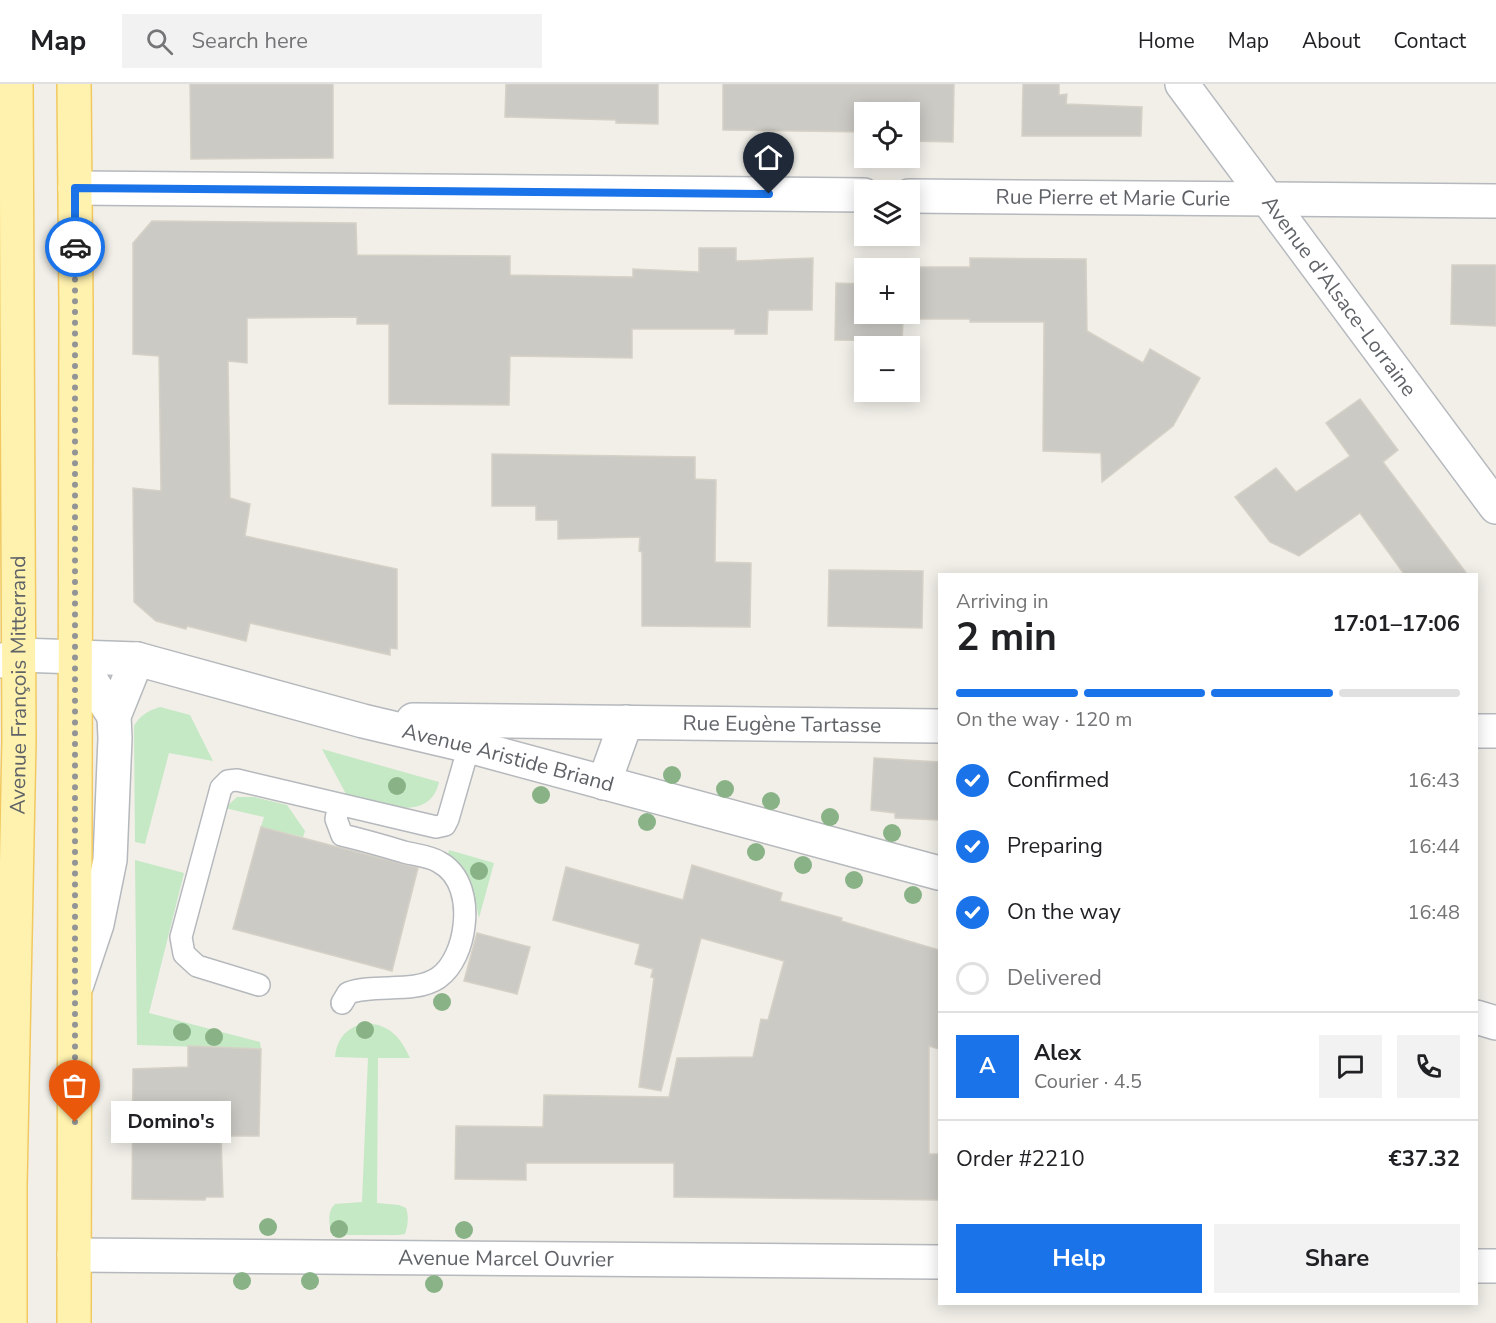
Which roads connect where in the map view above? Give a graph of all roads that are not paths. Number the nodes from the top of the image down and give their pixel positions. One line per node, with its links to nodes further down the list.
1 (16, 84): 9 (main road, Avenue François Mitterrand)
2 (74, 84): 4 (main road)
3 (1182, 84): 7 (street, Avenue d'Alsace-Lorraine)
4 (75, 188): 5 (street); 13 (main road)
5 (854, 195)
6 (920, 196): 7 (street, Rue Pierre et Marie Curie)
7 (1269, 199): 8 (street, Rue Pierre et Marie Curie); 11 (street, Avenue d'Alsace-Lorraine)
8 (1496, 201)
9 (9, 370): 10 (main road, Avenue François Mitterrand)
10 (9, 414): 12 (main road, Avenue François Mitterrand)
11 (1496, 507)
12 (6, 652): 13 (street, Avenue Aristide Briand); 34 (main road, Avenue François Mitterrand)
13 (76, 657): 14 (street, Avenue Aristide Briand); 15 (street); 26 (main road)
14 (137, 659): 15 (street); 16 (street, Avenue Aristide Briand)
15 (114, 716): 26 (street)
16 (363, 721): 17 (street, Rue Eugène Tartasse); 21 (street, Avenue Aristide Briand)
17 (626, 722): 18 (street, Rue Eugène Tartasse); 22 (street)
18 (938, 726)
19 (1478, 731): 20 (street)
20 (1496, 731)
21 (469, 746): 22 (street, Avenue Aristide Briand); 23 (lane)
22 (604, 783): 24 (street, Avenue Aristide Briand)
23 (339, 805): 25 (lane); 27 (lane)
24 (938, 873)
25 (259, 985)
26 (76, 989): 30 (main road)
27 (342, 1003)
28 (1478, 1018): 29 (street)
29 (1496, 1023)
30 (74, 1255): 31 (street, Avenue Marcel Ouvrier); 35 (main road)
31 (938, 1262)
32 (1478, 1266): 33 (street)
33 (1496, 1266)
34 (10, 1323)
35 (74, 1323)

